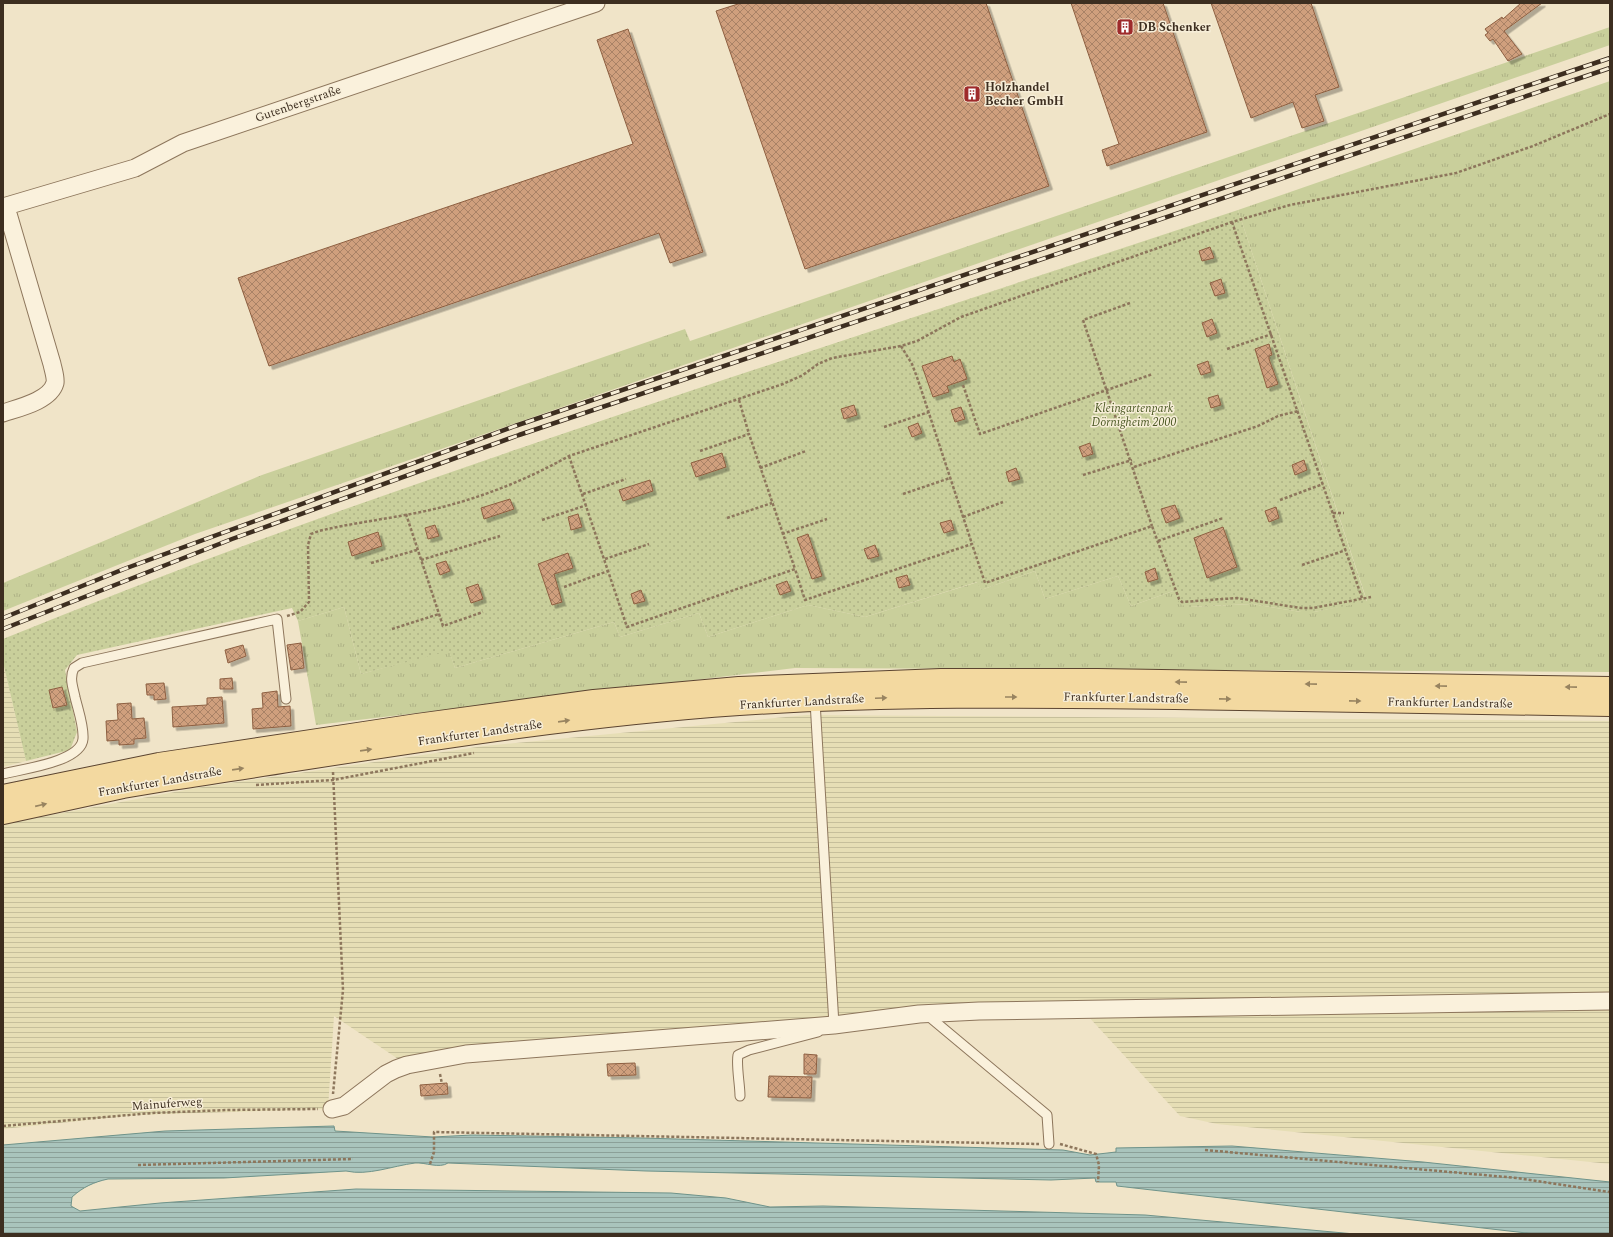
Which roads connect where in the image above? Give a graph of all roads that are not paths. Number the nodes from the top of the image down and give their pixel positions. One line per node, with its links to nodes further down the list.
1 (596, 3): 2 (street, Gutenbergstraße)
2 (4, 207): 3 (street)
3 (3, 413)
4 (1610, 688): 9 (main road, Frankfurter Landstraße, one-way to 9)
5 (286, 699): 8 (lane)
6 (815, 701): 7 (main road, Frankfurter Landstraße, one-way to 7); 10 (main road, Frankfurter Landstraße, one-way to 6); 13 (lane)
7 (1610, 705)
8 (3, 774)
9 (3, 796)
10 (3, 813)
11 (1610, 1000): 12 (street)
12 (926, 1014): 13 (street); 16 (lane)
13 (834, 1025): 14 (lane); 15 (street)
14 (740, 1096)
15 (332, 1109)
16 (1049, 1144)

